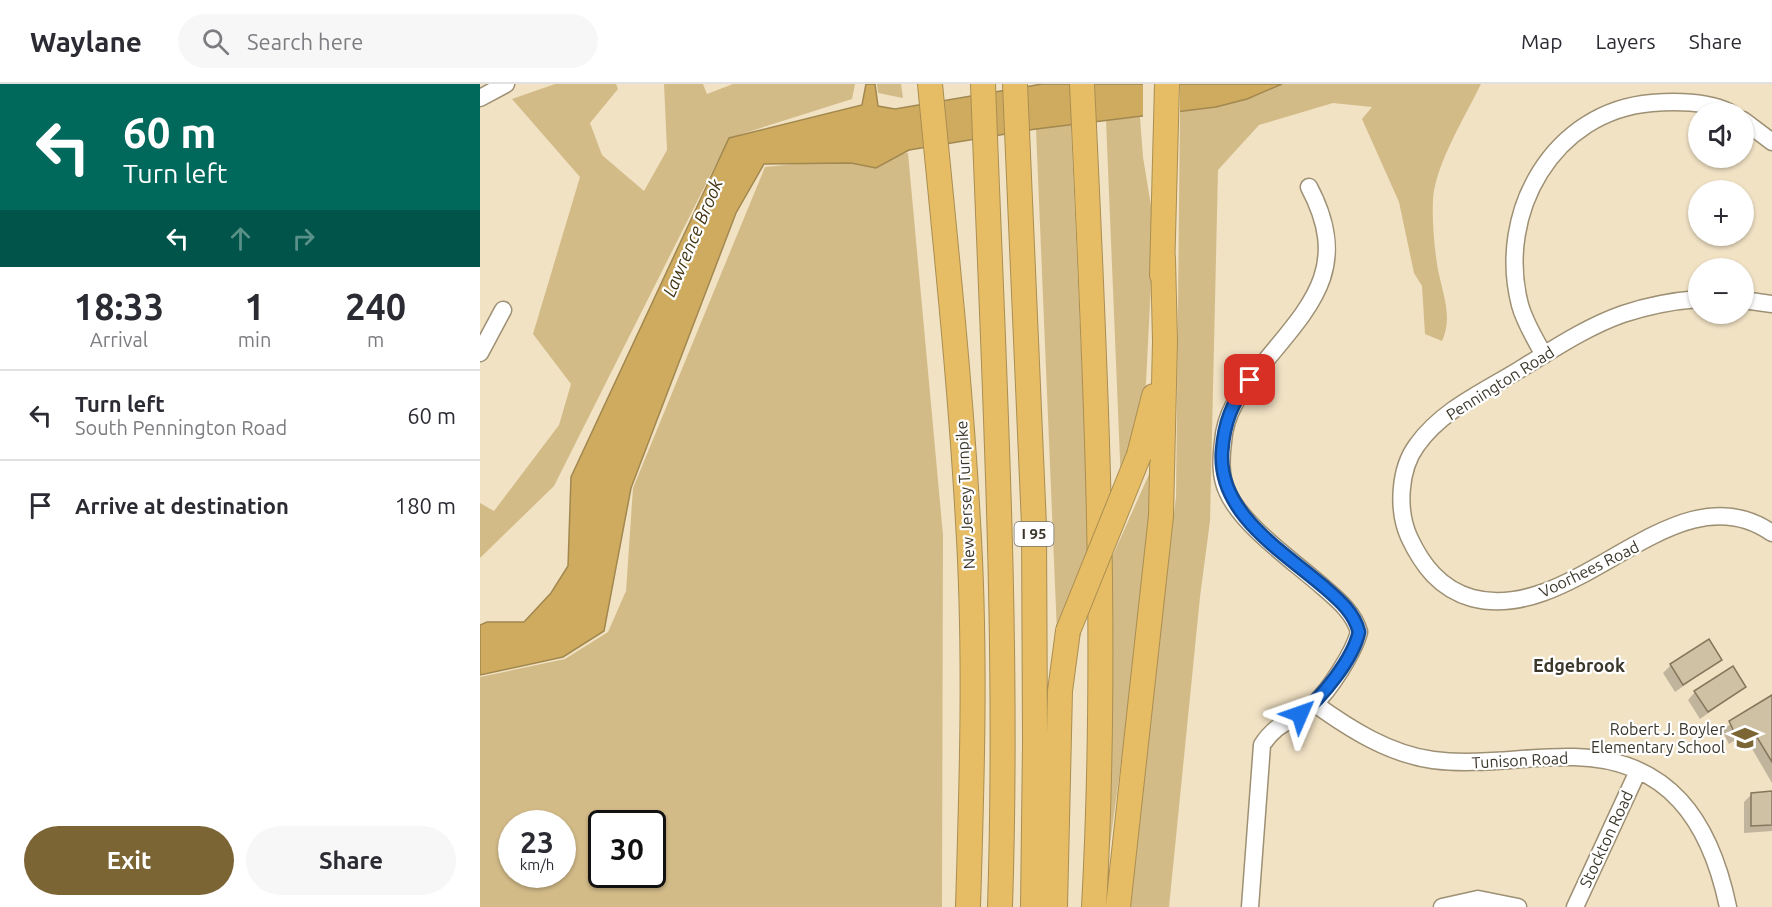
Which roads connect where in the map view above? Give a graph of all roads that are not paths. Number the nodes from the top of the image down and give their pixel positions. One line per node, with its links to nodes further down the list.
1 (506, 84): 9 (street)
2 (916, 84): 14 (highway)
3 (930, 84): 14 (highway)
4 (966, 84): 13 (highway)
5 (983, 84): 13 (highway, New Jersey Turnpike / I 95)
6 (1015, 84): 29 (highway, I 95)
7 (1083, 84): 31 (highway)
8 (1167, 84): 16 (highway)
9 (480, 98)
10 (1688, 103): 22 (street)
11 (1754, 128): 12 (street)
12 (1772, 142)
13 (979, 169): 28 (highway, New Jersey Turnpike / I 95)
14 (934, 176): 27 (highway, New Jersey Turnpike)
15 (1309, 187): 25 (street)
16 (1163, 258): 30 (highway, bridge); 32 (highway)
17 (1688, 300): 22 (street, Pennington Road)
18 (1754, 302): 19 (street)
19 (1772, 304)
20 (503, 310): 21 (street)
21 (480, 353)
22 (1544, 355): 24 (street, Pennington Road)
23 (1772, 533): 24 (street, Voorhees Road)
24 (1416, 552)
25 (1315, 704): 26 (street, Tunison Road); 33 (street)
26 (1638, 771): 36 (street, Stockton Road); 37 (street, Tunison Road)
27 (968, 907)
28 (1000, 907)
29 (1033, 907)
30 (1055, 907)
31 (1094, 907)
32 (1118, 907)
33 (1250, 907)
34 (1442, 907): 35 (street)
35 (1518, 907)
36 (1575, 907)
37 (1728, 907)

